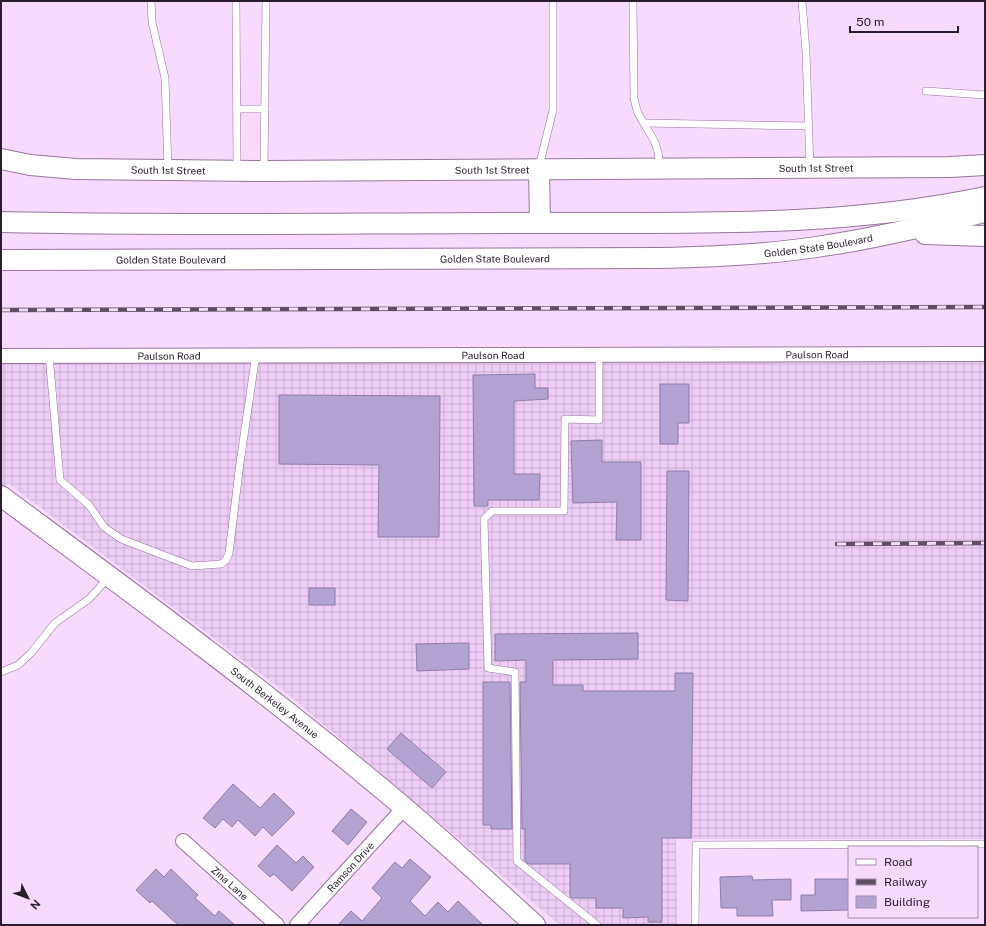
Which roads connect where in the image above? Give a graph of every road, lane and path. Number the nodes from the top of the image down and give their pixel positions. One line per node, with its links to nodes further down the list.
1 (151, 1): 18 (lane)
2 (236, 1): 9 (lane)
3 (266, 1): 10 (lane)
4 (554, 1): 17 (lane)
5 (633, 1): 11 (lane)
6 (802, 1): 12 (lane)
7 (926, 91): 8 (lane)
8 (985, 95)
9 (237, 109): 10 (lane); 19 (lane)
10 (265, 109): 20 (lane)
11 (644, 123): 12 (lane); 15 (lane)
12 (809, 126): 16 (lane)
13 (1, 159): 18 (main road, South 1st Street)
14 (985, 165): 16 (main road, South 1st Street)
15 (659, 168): 16 (main road, South 1st Street); 17 (main road, South 1st Street)
16 (810, 168)
17 (539, 169): 20 (main road, South 1st Street); 24 (main road)
18 (168, 170): 19 (main road, South 1st Street)
19 (238, 170): 20 (main road, South 1st Street)
20 (264, 171)
21 (985, 197): 24 (main road)
22 (985, 212): 25 (main road, Golden State Boulevard)
23 (1, 222): 24 (main road)
24 (540, 223)
25 (883, 236): 26 (main road); 27 (main road, Golden State Boulevard)
26 (985, 236)
27 (1, 260)
28 (256, 354): 29 (street, Paulson Road); 32 (street, Paulson Road); 32 (lane)
29 (599, 354): 30 (street, Paulson Road); 42 (lane)
30 (985, 354)
31 (1, 356): 32 (street, Paulson Road)
32 (49, 356)
33 (1, 496): 34 (main road, South Berkeley Avenue)
34 (109, 576): 35 (lane); 36 (main road, South Berkeley Avenue)
35 (1, 672)
36 (404, 808): 40 (street, Ramson Drive); 41 (main road, South Berkeley Avenue)
37 (183, 841): 39 (street, Zina Lane)
38 (985, 844): 43 (lane)
39 (277, 925)
40 (297, 925)
41 (535, 925)
42 (597, 925)
43 (695, 925)

